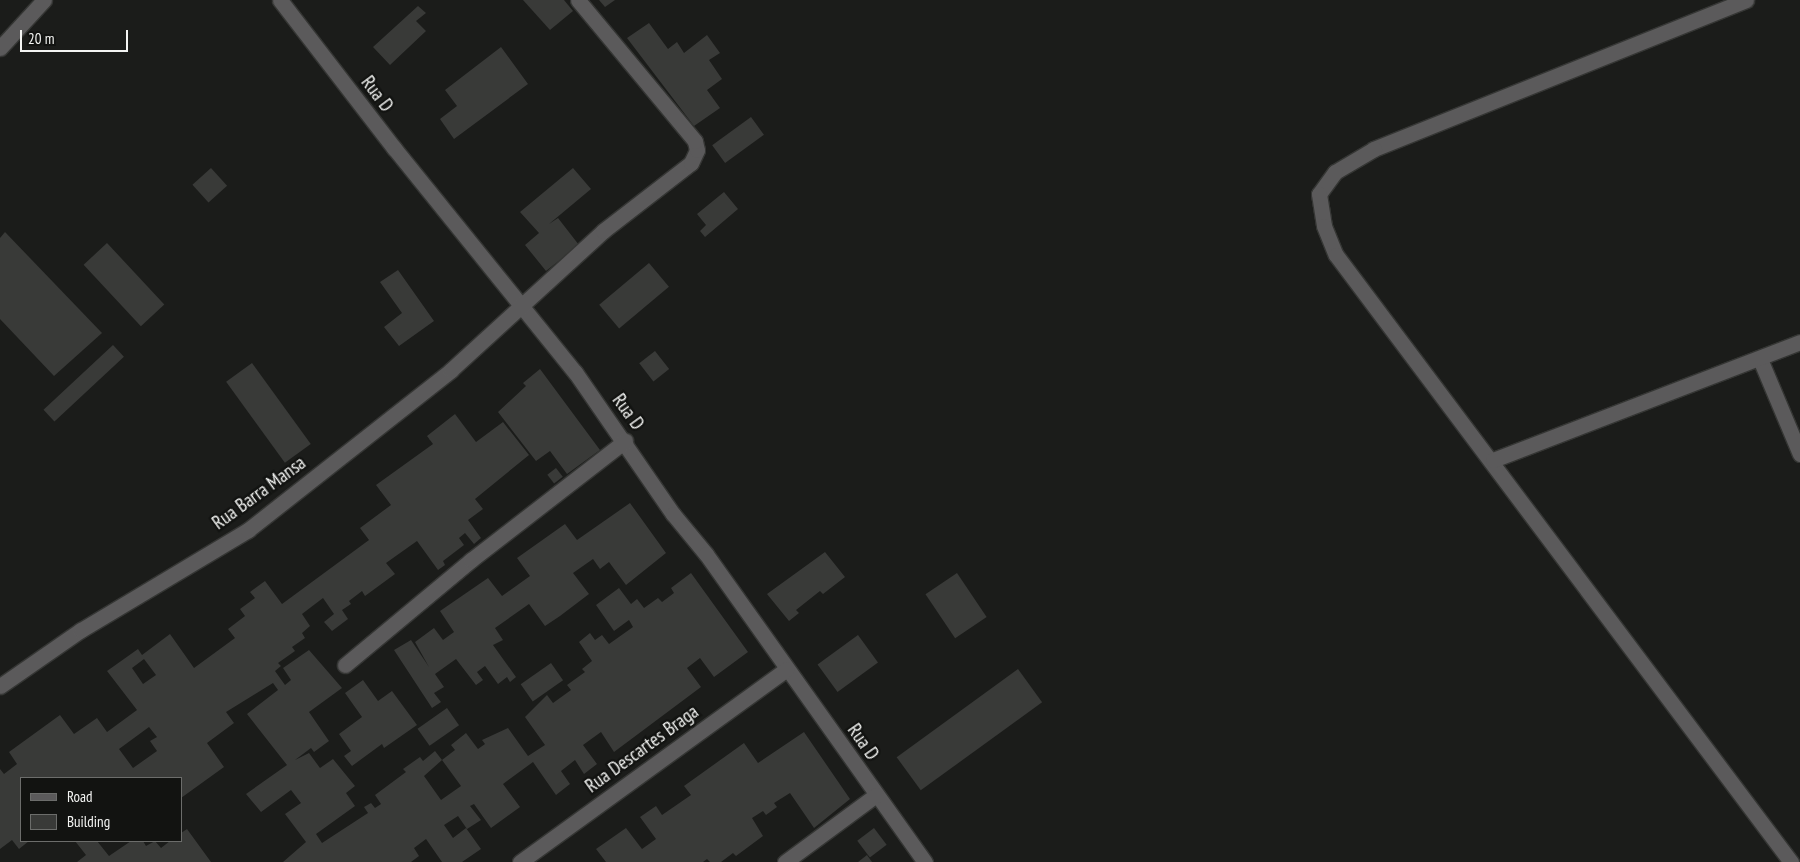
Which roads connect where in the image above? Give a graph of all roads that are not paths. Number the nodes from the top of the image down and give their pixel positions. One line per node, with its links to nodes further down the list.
1 (44, 0): 5 (street)
2 (280, 0): 6 (street, Rua D)
3 (578, 0): 6 (street, Rua Barra Mansa)
4 (1746, 0): 11 (street)
5 (0, 48)
6 (523, 307): 9 (street, Rua D); 14 (street, Rua Barra Mansa)
7 (1800, 342): 8 (street)
8 (1760, 359): 10 (street); 11 (street)
9 (625, 441): 12 (street); 13 (street, Rua D)
10 (1800, 454)
11 (1492, 460): 19 (street)
12 (344, 665)
13 (787, 669): 15 (street, Rua D); 16 (street, Rua Descartes Braga)
14 (0, 686)
15 (876, 795): 17 (street); 18 (street, Rua D)
16 (520, 862)
17 (785, 862)
18 (925, 862)
19 (1791, 862)

